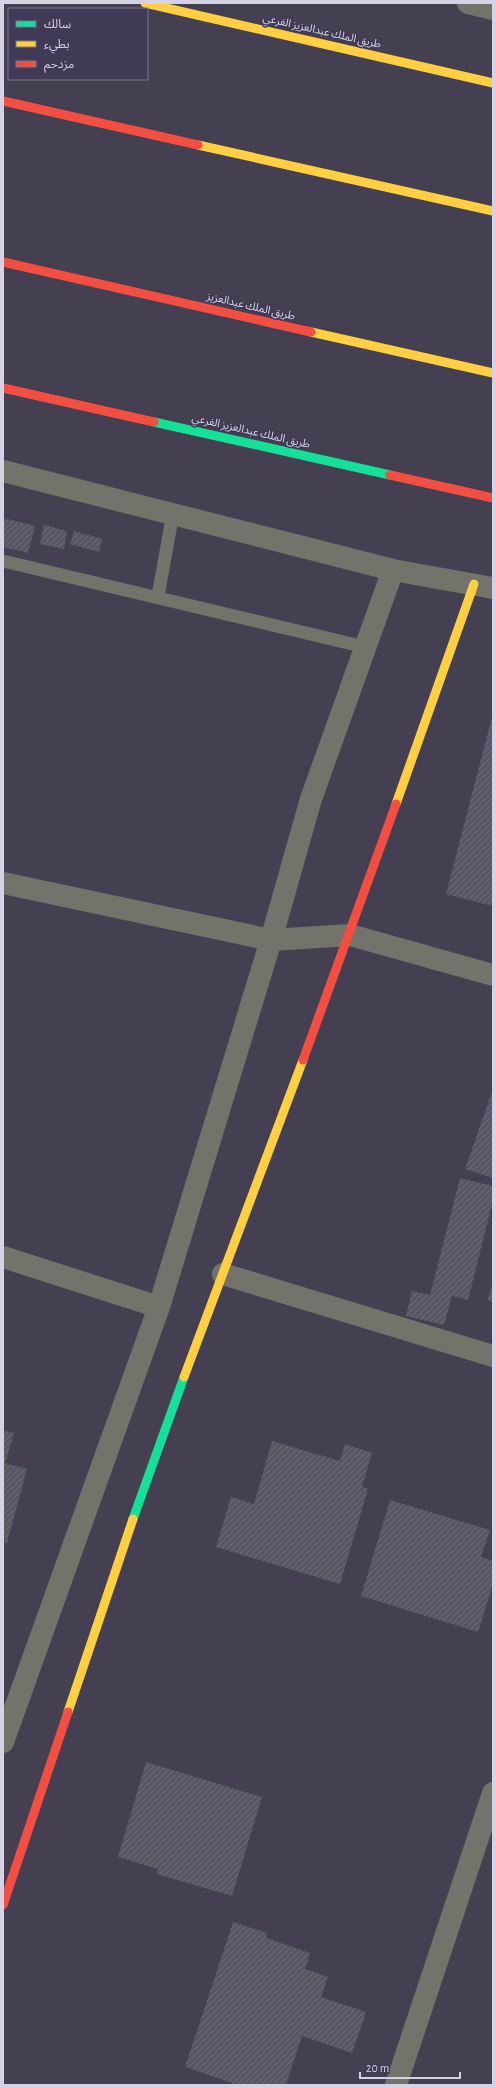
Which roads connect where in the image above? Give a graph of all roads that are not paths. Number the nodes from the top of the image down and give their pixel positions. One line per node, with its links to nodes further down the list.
1 (145, 3): 4 (main road, طريق الملك عبدالعزيز الفرعي)
2 (468, 3): 3 (street)
3 (493, 9)
4 (493, 83)
5 (3, 101): 6 (main road)
6 (493, 211)
7 (3, 262): 8 (main road, طريق الملك عبدالعزيز)
8 (493, 373)
9 (3, 388): 11 (main road, طريق الملك عبدالعزيز الفرعي)
10 (3, 471): 12 (street)
11 (493, 498)
12 (173, 513): 14 (street); 16 (lane)
13 (3, 561): 16 (lane)
14 (393, 570): 15 (street); 17 (street)
15 (484, 586): 19 (main road)
16 (158, 596): 17 (lane)
17 (365, 647): 20 (street)
18 (3, 883): 20 (street)
19 (350, 935): 20 (street); 21 (street); 23 (main road)
20 (271, 940): 24 (street)
21 (493, 975)
22 (3, 1257): 24 (street)
23 (223, 1274): 25 (street); 28 (main road)
24 (159, 1307): 26 (street)
25 (493, 1356)
26 (3, 1742)
27 (493, 1793): 29 (street)
28 (3, 1905)
29 (396, 2085)

